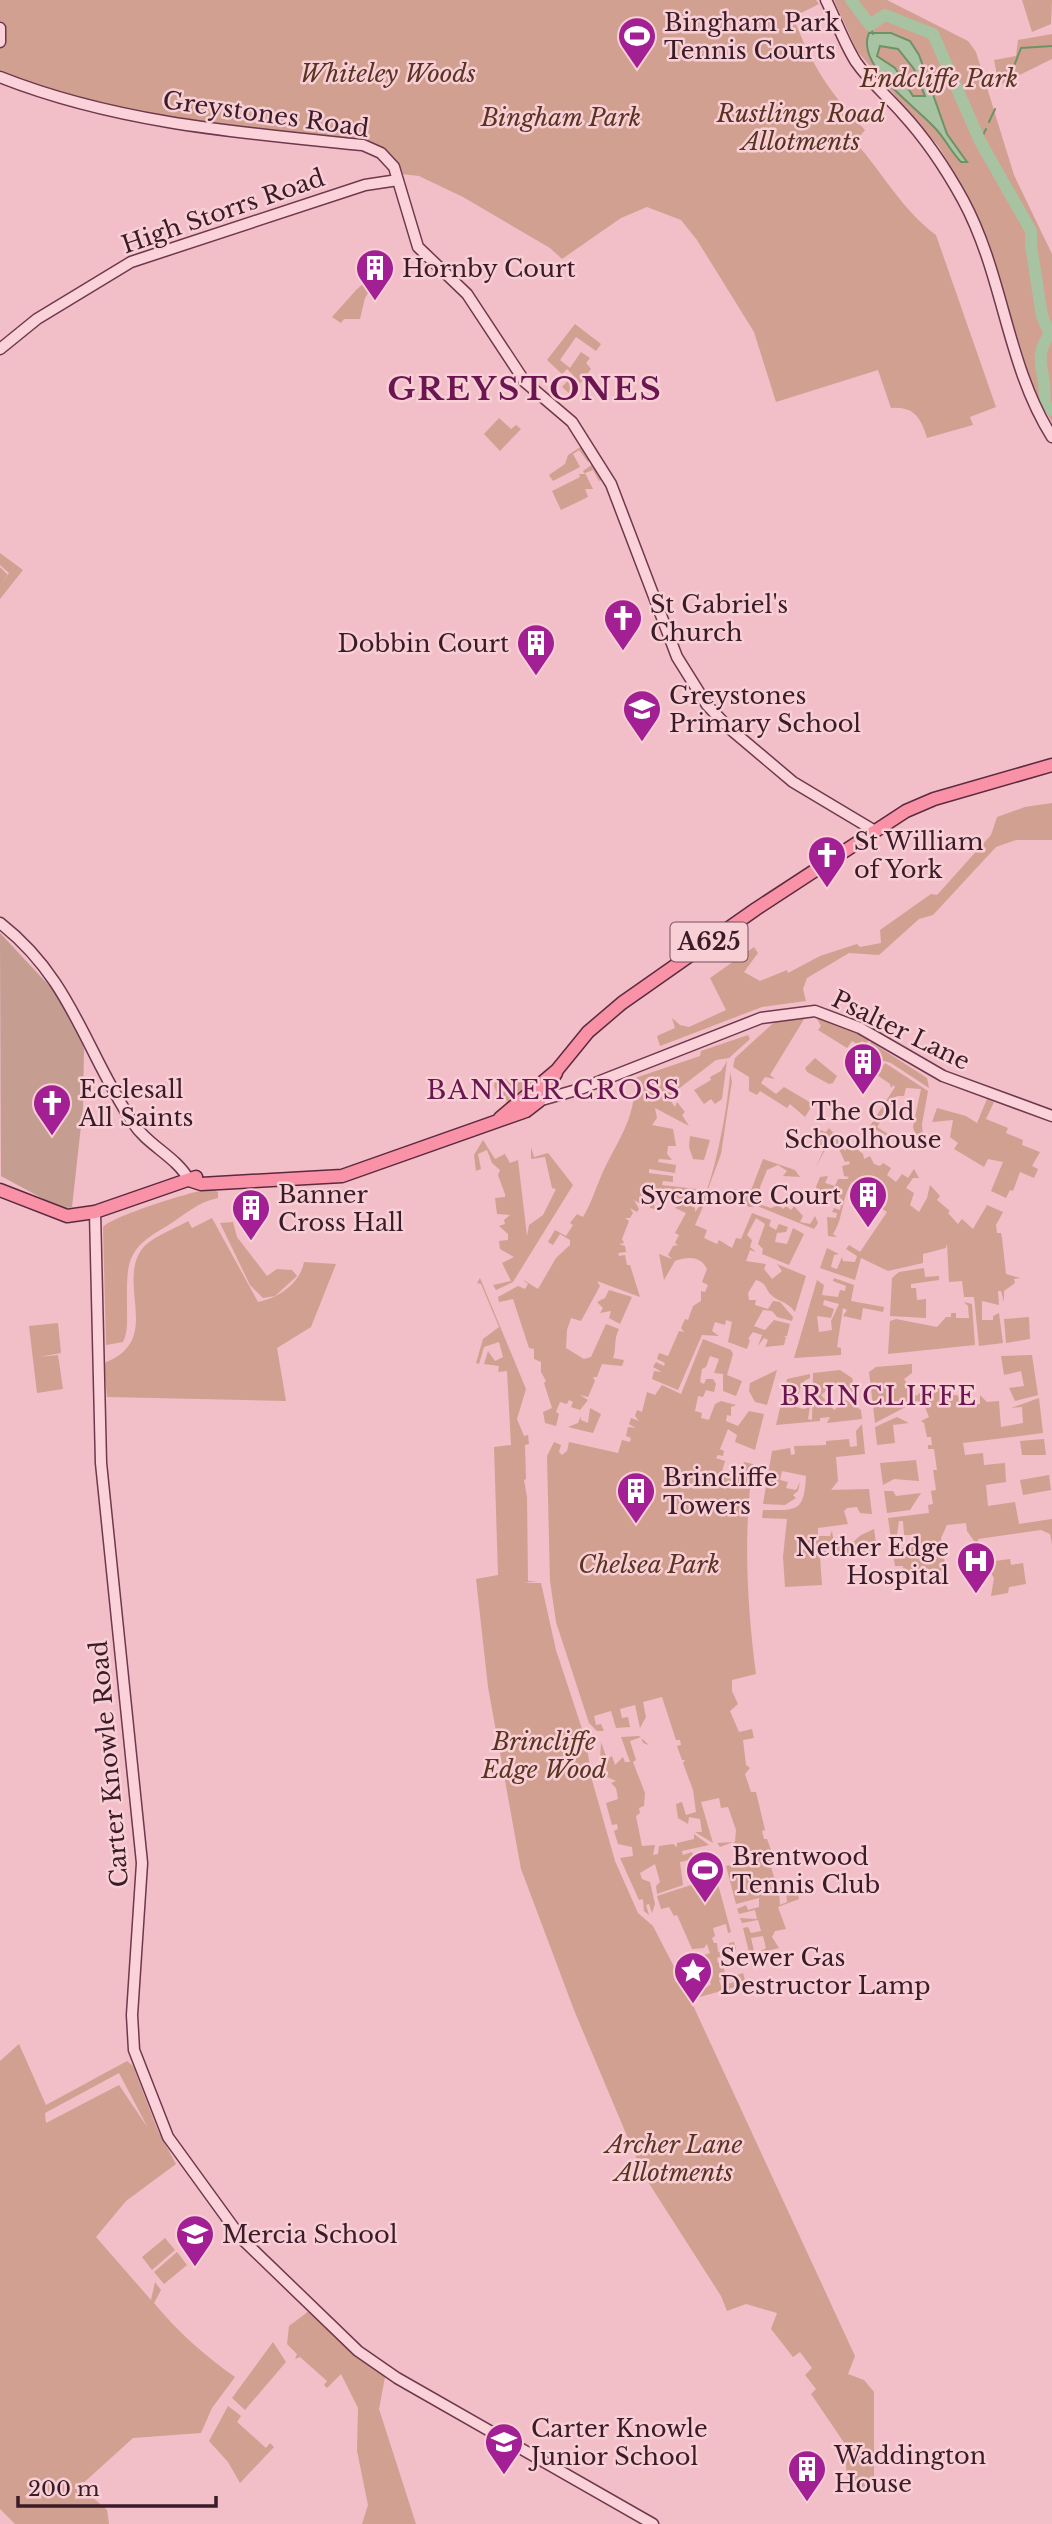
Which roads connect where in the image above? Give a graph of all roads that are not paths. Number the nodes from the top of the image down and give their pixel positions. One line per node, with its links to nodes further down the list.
1 (826, 0): 7 (street)
2 (0, 28): 3 (street)
3 (0, 42)
4 (0, 77): 5 (street, Greystones Road)
5 (398, 180): 6 (street, High Storrs Road); 9 (street, Greystones Road)
6 (0, 349)
7 (1052, 437)
8 (1052, 765): 9 (main road, A625)
9 (875, 831): 11 (main road, A625)
10 (0, 923): 17 (street)
11 (557, 1070): 13 (main road); 16 (main road, A625)
12 (574, 1091): 13 (street, Psalter Lane); 14 (street, Psalter Lane); 15 (street, Psalter Lane)
13 (539, 1101): 14 (main road); 16 (street, Psalter Lane)
14 (526, 1111): 16 (main road)
15 (1052, 1116)
16 (500, 1118): 17 (main road, A625)
17 (189, 1180): 19 (main road, A625)
18 (0, 1190): 19 (main road, A625)
19 (95, 1212): 20 (street, Carter Knowle Road)
20 (653, 2524)

